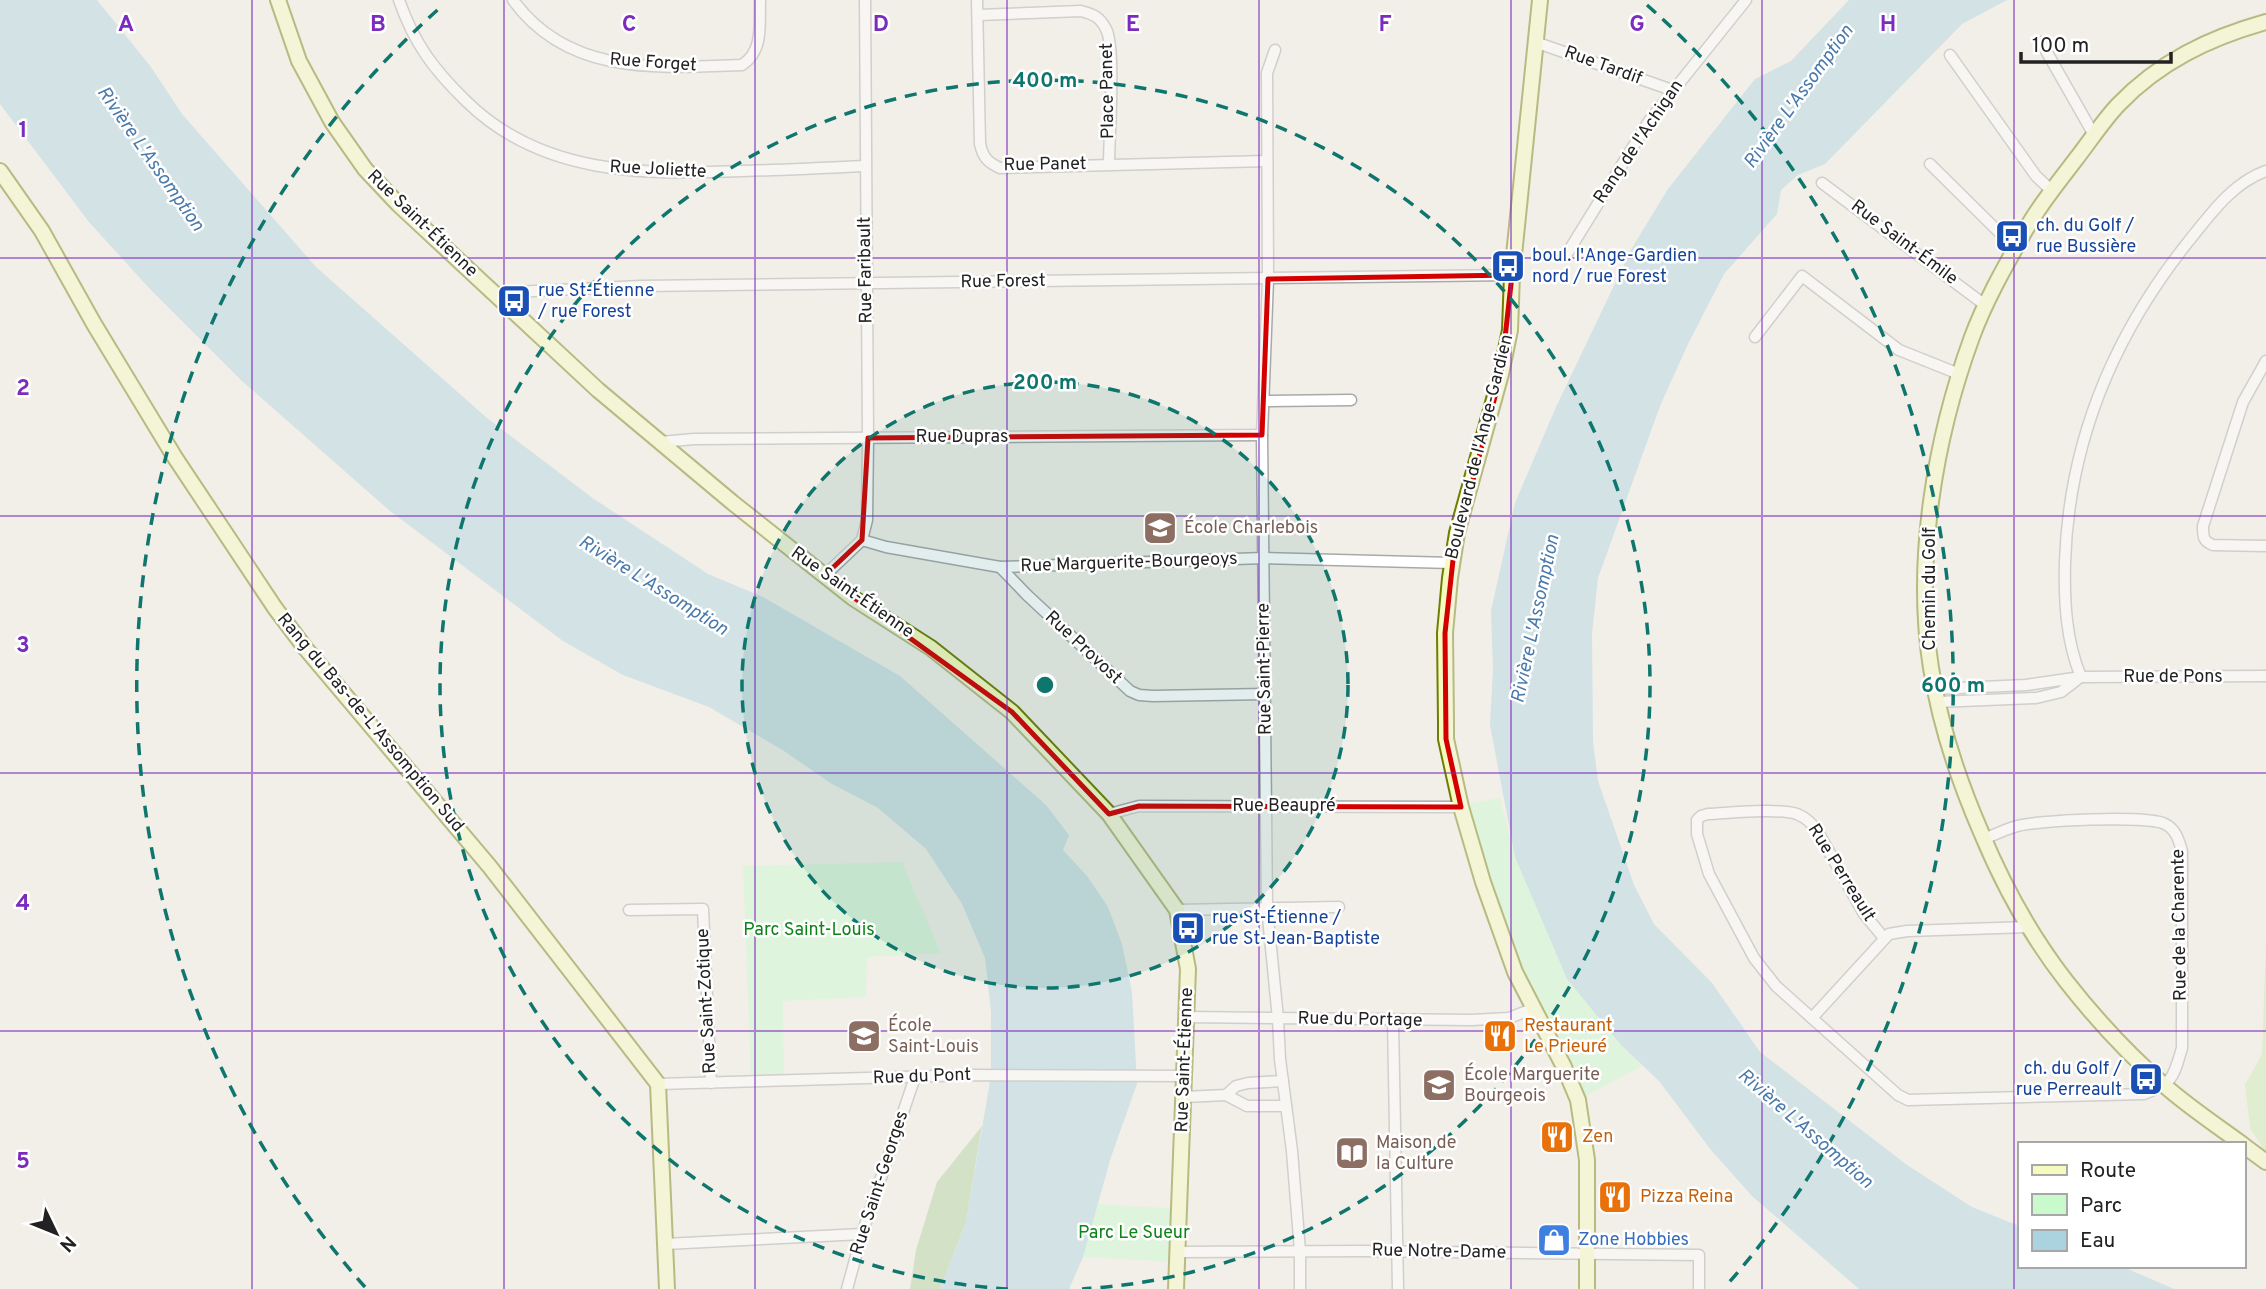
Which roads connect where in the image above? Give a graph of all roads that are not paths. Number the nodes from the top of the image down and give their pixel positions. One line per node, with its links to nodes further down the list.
1 (278, 0): 30 (street, Rue Saint-Étienne)
2 (398, 0): 20 (street, Rue Joliette)
3 (513, 0): 4 (street, Rue Forget)
4 (760, 0)
5 (865, 0): 20 (street, Rue Faribault)
6 (977, 0): 9 (street, Rue Panet)
7 (1540, 0): 11 (street, Boulevard de l'Ange-Gardien)
8 (1746, 0): 15 (street, Rang de l'Achigan)
9 (978, 15): 18 (street, Rue Panet); 18 (street, Place Panet)
10 (2266, 22): 16 (street, Chemin du Golf)
11 (1535, 42): 15 (street, Rue Tardif); 27 (street, Boulevard de l'Ange-Gardien)
12 (2041, 42): 16 (street)
13 (1275, 50): 17 (street, Rue Saint-Pierre)
14 (1950, 55): 24 (street)
15 (1672, 90): 26 (street, Rang de l'Achigan)
16 (2094, 135): 24 (street, Chemin du Golf)
17 (1268, 161): 18 (street, Rue Panet); 28 (street, Rue Saint-Pierre)
18 (1109, 164)
19 (1930, 164): 25 (street)
20 (864, 166): 29 (street, Rue Faribault)
21 (0, 171): 69 (street, Rang du Bas-de-L'Assomption Sud)
22 (2266, 171): 47 (street)
23 (1822, 183): 31 (street, Rue Saint-Émile)
24 (2052, 191): 25 (street, Chemin du Golf)
25 (2015, 248): 31 (street, Chemin du Golf)
26 (1565, 257)
27 (1512, 275): 28 (street, Rue Forest); 43 (street, Boulevard de l'Ange-Gardien)
28 (1268, 279): 29 (street, Rue Forest); 36 (street, Rue Saint-Pierre)
29 (866, 283): 30 (street, Rue Forest); 38 (street, Rue Faribault)
30 (494, 293): 39 (street, Rue Saint-Étienne)
31 (1985, 305): 34 (street, Chemin du Golf)
32 (1755, 337): 34 (street)
33 (2266, 361): 41 (street)
34 (1959, 374): 49 (street, Chemin du Golf)
35 (1351, 400): 36 (street)
36 (1265, 401): 37 (street, Rue Saint-Pierre)
37 (1262, 435): 38 (street, Rue Dupras); 42 (street, Rue Saint-Pierre)
38 (868, 438): 39 (street, Rue Dupras); 40 (street, Rue Faribault)
39 (661, 442): 45 (street, Rue Saint-Étienne)
40 (862, 540): 44 (street, Rue Marguerite-Bourgeoys); 45 (street)
41 (2266, 545)
42 (1264, 558): 43 (street, Rue Marguerite-Bourgeoys); 44 (street, Rue Marguerite-Bourgeoys); 48 (street, Rue Saint-Pierre)
43 (1452, 563): 51 (street, Boulevard de l'Ange-Gardien)
44 (1000, 567): 48 (street, Rue Provost)
45 (824, 576): 52 (street, Rue Saint-Étienne)
46 (2266, 676): 47 (street, Rue de Pons)
47 (2081, 677): 49 (street, Rue de Pons)
48 (1265, 694): 50 (street, Rue Saint-Pierre)
49 (1936, 696): 53 (street, Chemin du Golf)
50 (1266, 805): 51 (street, Rue Beaupré); 52 (street, Rue Beaupré); 54 (street, Rue Saint-Pierre)
51 (1461, 807): 60 (street, Boulevard de l'Ange-Gardien)
52 (1109, 814): 57 (street, Rue Saint-Étienne)
53 (1984, 839): 58 (street, Chemin du Golf); 70 (street, Rue de la Charente)
54 (1267, 907): 55 (street); 57 (street); 63 (street, Rue Saint-Pierre)
55 (1339, 907)
56 (629, 909): 68 (street, Rue Saint-Zotique)
57 (1177, 910): 61 (street, Rue Saint-Étienne)
58 (2029, 928): 59 (street, Rue Perreault); 70 (street, Chemin du Golf)
59 (1884, 937): 62 (street, Rue Perreault); 62 (street, Rue Perreault)
60 (1532, 1009): 64 (street, Rue du Portage); 82 (street, Boulevard de l'Ange-Gardien)
61 (1186, 1017): 63 (street, Rue du Portage); 65 (street, Rue Saint-Étienne)
62 (1812, 1018): 70 (street, Rue Perreault)
63 (1278, 1019): 64 (street, Rue du Portage); 67 (street, Rue Saint-Pierre)
64 (1394, 1021): 80 (street)
65 (1185, 1076): 66 (street, Rue du Pont); 72 (street, Rue Saint-Étienne)
66 (915, 1077): 68 (street, Rue du Pont); 77 (street, Rue Saint-Georges)
67 (1283, 1081): 71 (street); 73 (street, Rue Saint-Pierre)
68 (711, 1083): 69 (street, Rue du Pont)
69 (659, 1084): 78 (street)
70 (2165, 1086): 74 (street, Chemin du Golf)
71 (1226, 1095): 72 (street); 73 (street)
72 (1184, 1097): 81 (street, Rue Saint-Étienne)
73 (1286, 1106): 79 (street, Rue Saint-Pierre)
74 (2240, 1142)
75 (2245, 1146): 76 (street, Chemin du Golf)
76 (2266, 1162)
77 (862, 1234): 78 (street); 84 (street, Rue Saint-Georges)
78 (665, 1244): 83 (street)
79 (1300, 1251): 80 (street, Rue Notre-Dame); 81 (street, Rue Notre-Dame); 86 (street, Rue Saint-Pierre)
80 (1397, 1251): 82 (street, Rue Notre-Dame); 87 (street)
81 (1179, 1252): 85 (street, Rue Saint-Étienne)
82 (1586, 1255): 88 (street, Boulevard de l'Ange-Gardien); 89 (street, Rue Notre-Dame)
83 (667, 1289)
84 (847, 1289)
85 (1176, 1289)
86 (1300, 1289)
87 (1398, 1289)
88 (1587, 1289)
89 (1699, 1289)

